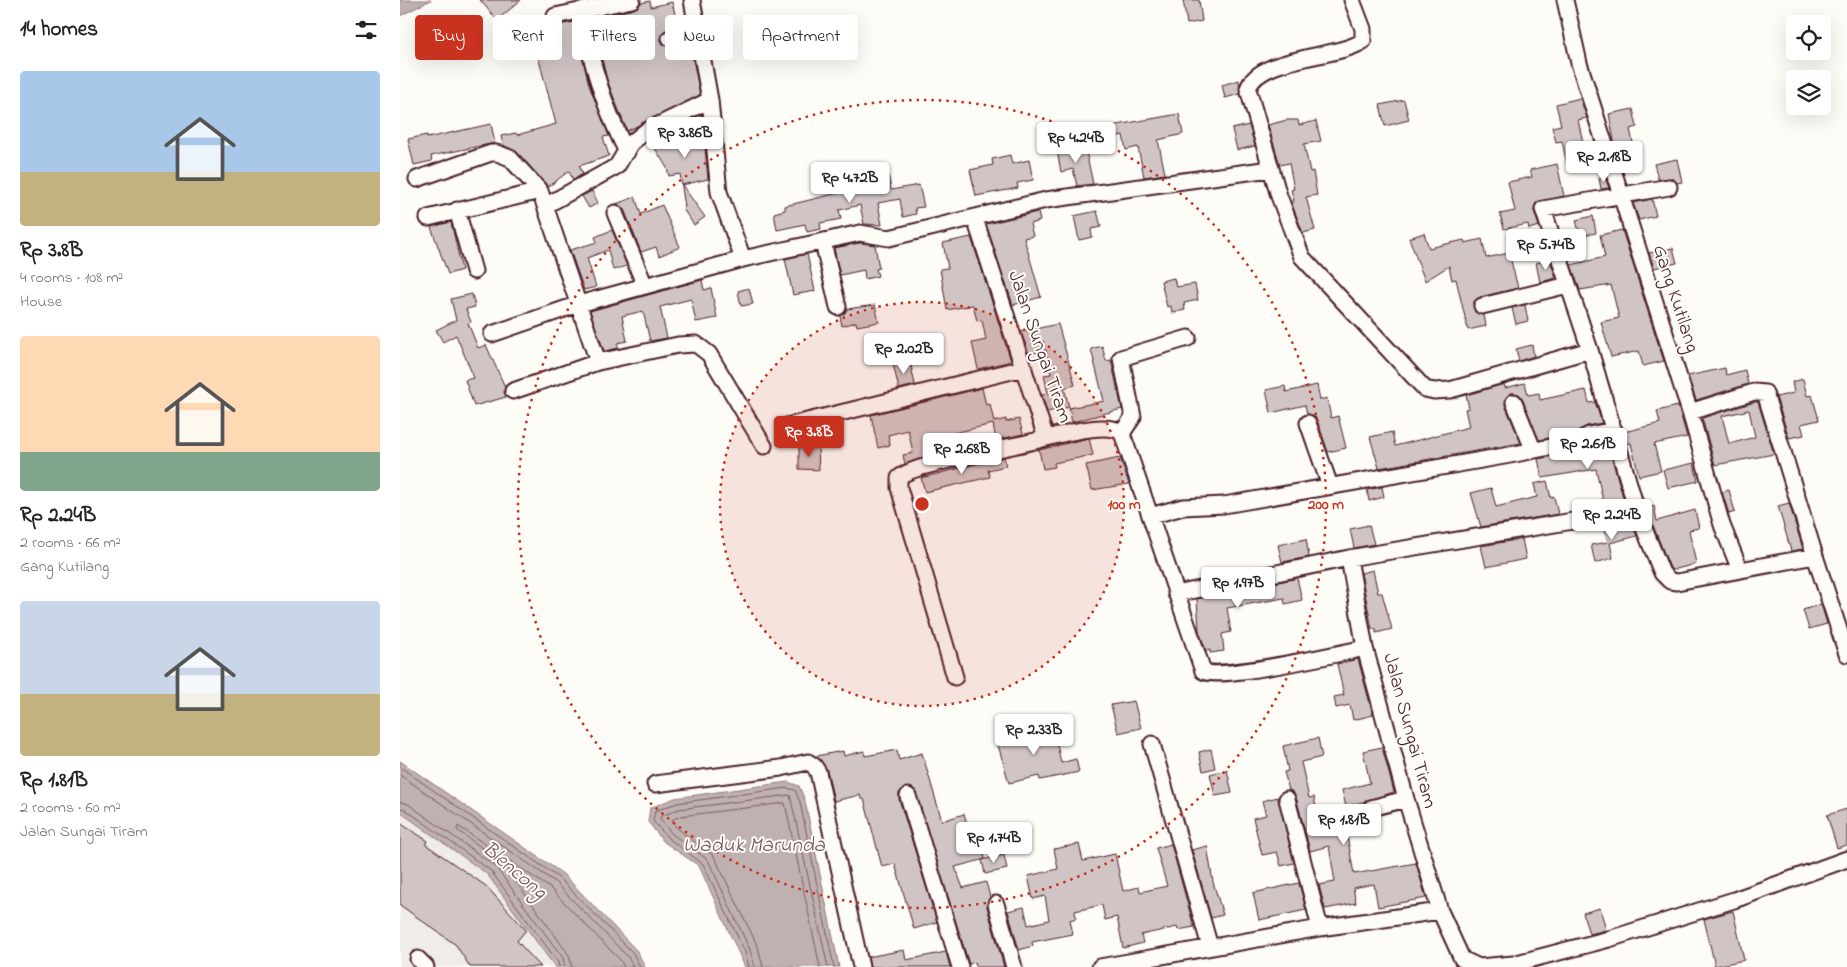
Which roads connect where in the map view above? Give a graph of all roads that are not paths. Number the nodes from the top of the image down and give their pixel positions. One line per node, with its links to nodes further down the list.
1 (632, 0): 5 (street)
2 (692, 0): 7 (street)
3 (1352, 0): 11 (street)
4 (1565, 0): 15 (street, Gang Kutilang)
5 (581, 10): 6 (street); 10 (street)
6 (559, 15)
7 (695, 15)
8 (704, 60): 9 (street)
9 (710, 100): 10 (street); 22 (street)
10 (626, 152): 16 (street)
11 (1270, 169): 20 (street); 31 (street)
12 (417, 179): 14 (street)
13 (1669, 187): 15 (street)
14 (540, 191): 16 (street); 17 (street)
15 (1622, 195): 24 (street); 36 (street, Gang Kutilang)
16 (545, 206): 26 (street)
17 (457, 210): 19 (street); 23 (street)
18 (615, 213): 25 (street)
19 (428, 218)
20 (975, 219): 21 (street); 33 (street, Jalan Sungai Tiram)
21 (823, 242): 22 (street); 28 (street)
22 (743, 260): 25 (street)
23 (474, 271)
24 (1568, 285): 27 (street); 31 (street)
25 (645, 286): 26 (street)
26 (579, 304): 29 (street); 32 (street)
27 (1482, 306)
28 (838, 307)
29 (492, 334)
30 (1188, 338): 40 (street)
31 (1590, 350): 39 (street)
32 (598, 362): 34 (street); 42 (street)
33 (1024, 368): 38 (street); 41 (street, Jalan Sungai Tiram)
34 (513, 391)
35 (1514, 402): 43 (street)
36 (1690, 412): 47 (street); 49 (street, Gang Kutilang)
37 (1308, 424): 44 (street)
38 (787, 426)
39 (1614, 430): 43 (street); 45 (street)
40 (1122, 433): 41 (street, Jalan Sungai Tiram); 46 (street, Jalan Sungai Tiram)
41 (1046, 438): 53 (street)
42 (764, 446)
43 (1534, 449): 44 (street)
44 (1330, 486): 46 (street)
45 (1637, 511): 48 (street); 49 (street)
46 (1150, 516): 50 (street, Jalan Sungai Tiram)
47 (1815, 556): 49 (street); 52 (street)
48 (1349, 558): 50 (street); 51 (street)
49 (1740, 570)
50 (1176, 594): 51 (street, Jalan Sungai Tiram)
51 (1366, 648): 58 (street, Jalan Sungai Tiram)
52 (1847, 654)
53 (955, 677)
54 (1152, 744): 64 (street)
55 (655, 784): 65 (street)
56 (908, 796): 66 (street)
57 (1286, 799): 63 (street)
58 (1406, 799): 59 (street); 62 (street, Jalan Sungai Tiram)
59 (1372, 808)
60 (1847, 859): 62 (street, Jalan Sungai Tiram)
61 (996, 904): 67 (street)
62 (1440, 911): 63 (street)
63 (1320, 928): 64 (street)
64 (1210, 948): 68 (street)
65 (861, 967)
66 (960, 967)
67 (1014, 967)
68 (1100, 967)

